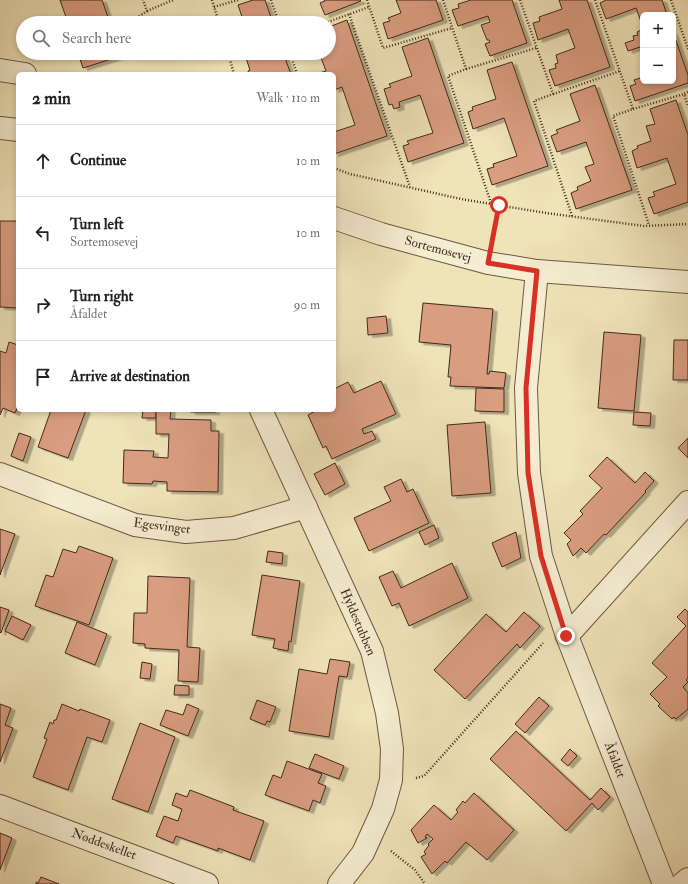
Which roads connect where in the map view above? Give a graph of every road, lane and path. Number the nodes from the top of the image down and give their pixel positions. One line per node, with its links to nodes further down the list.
1 (143, 0): 13 (path)
2 (174, 0): 13 (path)
3 (212, 0): 11 (path)
4 (238, 0): 11 (path)
5 (271, 0): 17 (path)
6 (367, 0): 12 (path)
7 (443, 0): 19 (path)
8 (520, 0): 20 (path)
9 (595, 0): 26 (path)
10 (671, 0): 21 (path)
11 (214, 7): 16 (path)
12 (369, 7): 14 (path); 19 (path)
13 (146, 11): 15 (path)
14 (349, 14): 18 (path); 38 (path)
15 (139, 16)
16 (217, 16)
17 (277, 16)
18 (336, 19)
19 (452, 28): 24 (path)
20 (536, 48): 24 (path); 31 (path)
21 (688, 49)
22 (230, 60): 27 (path)
23 (292, 60): 28 (path)
24 (466, 69): 39 (path)
25 (0, 70): 29 (street)
26 (620, 71): 31 (path); 34 (path)
27 (233, 72)
28 (296, 72)
29 (16, 73)
30 (688, 92): 32 (path)
31 (553, 94): 41 (path)
32 (684, 94): 33 (path); 34 (path)
33 (688, 106)
34 (633, 109): 44 (path)
35 (0, 128): 36 (street)
36 (16, 130)
37 (336, 169): 38 (path)
38 (410, 187): 39 (path)
39 (491, 204): 40 (path)
40 (499, 205): 41 (path); 45 (path)
41 (572, 216): 44 (path)
42 (336, 219): 45 (street, Sortemosevej)
43 (688, 224): 44 (path)
44 (649, 226)
45 (488, 263): 46 (street, Sortemosevej)
46 (537, 271): 47 (street, Sortemosevej); 52 (street, Åfaldet)
47 (688, 282)
48 (262, 412): 51 (street, Hyldestubben)
49 (0, 474): 51 (street, Egesvinget)
50 (688, 502): 52 (street)
51 (306, 507): 55 (street, Hyldestubben)
52 (564, 629): 53 (path); 60 (street, Åfaldet)
53 (413, 779)
54 (0, 806): 57 (street, Nøddeskellet)
55 (371, 836): 58 (street, Hyldestubben); 59 (path)
56 (688, 879): 61 (street)
57 (207, 884)
58 (339, 884)
59 (425, 884)
60 (664, 884)
61 (682, 884)

